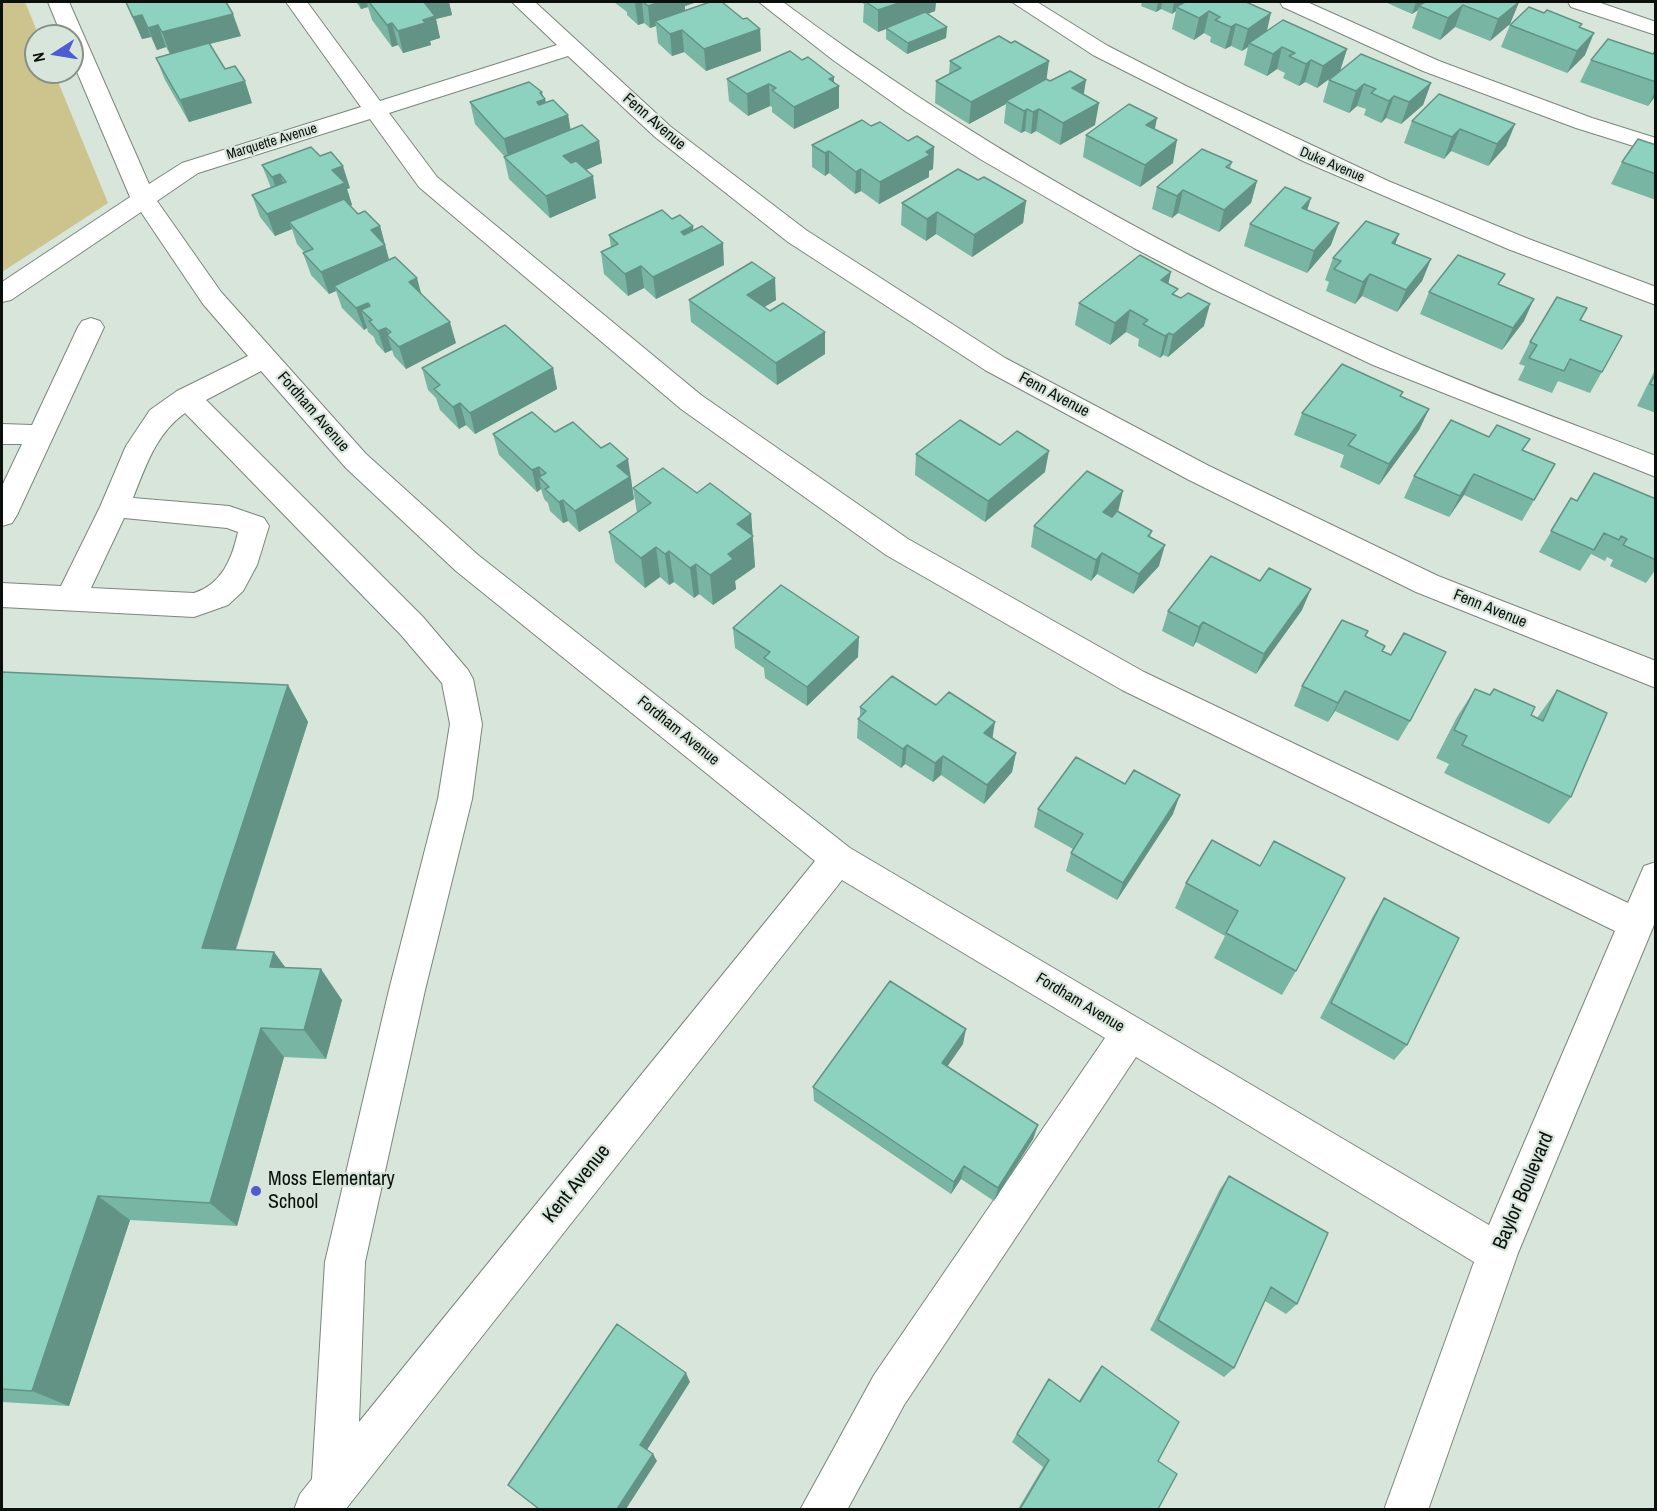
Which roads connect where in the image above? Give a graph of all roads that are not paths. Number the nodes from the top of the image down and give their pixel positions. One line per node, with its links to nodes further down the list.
1 (58, 2): 12 (street, Fordham Avenue)
2 (296, 2): 10 (street)
3 (523, 2): 9 (street, Fenn Avenue)
4 (770, 2): 20 (street)
5 (1023, 2): 14 (street, Duke Avenue)
6 (1291, 2): 11 (street)
7 (1579, 2): 8 (street)
8 (1656, 29)
9 (571, 48): 10 (street, Marquette Avenue); 25 (street, Fenn Avenue)
10 (374, 110): 12 (street, Marquette Avenue); 28 (street)
11 (1656, 146)
12 (143, 198): 13 (street, Marquette Avenue); 16 (street, Fordham Avenue)
13 (2, 294)
14 (1656, 297)
15 (91, 327): 19 (street)
16 (265, 358): 17 (street); 26 (street, Fordham Avenue)
17 (187, 398): 22 (street); 31 (street)
18 (2, 434): 19 (street)
19 (41, 435): 21 (street)
20 (1656, 466)
21 (4, 507)
22 (115, 507): 24 (street); 24 (street)
23 (2, 595): 24 (street)
24 (71, 598)
25 (1656, 675)
26 (838, 859): 29 (street, Fordham Avenue); 31 (street, Kent Avenue)
27 (1656, 877): 28 (street, Baylor Boulevard)
28 (1636, 924): 30 (street, Baylor Boulevard)
29 (1130, 1033): 30 (street, Fordham Avenue); 32 (street)
30 (1498, 1253): 33 (street, Baylor Boulevard)
31 (325, 1498)
32 (822, 1509)
33 (1406, 1509)

